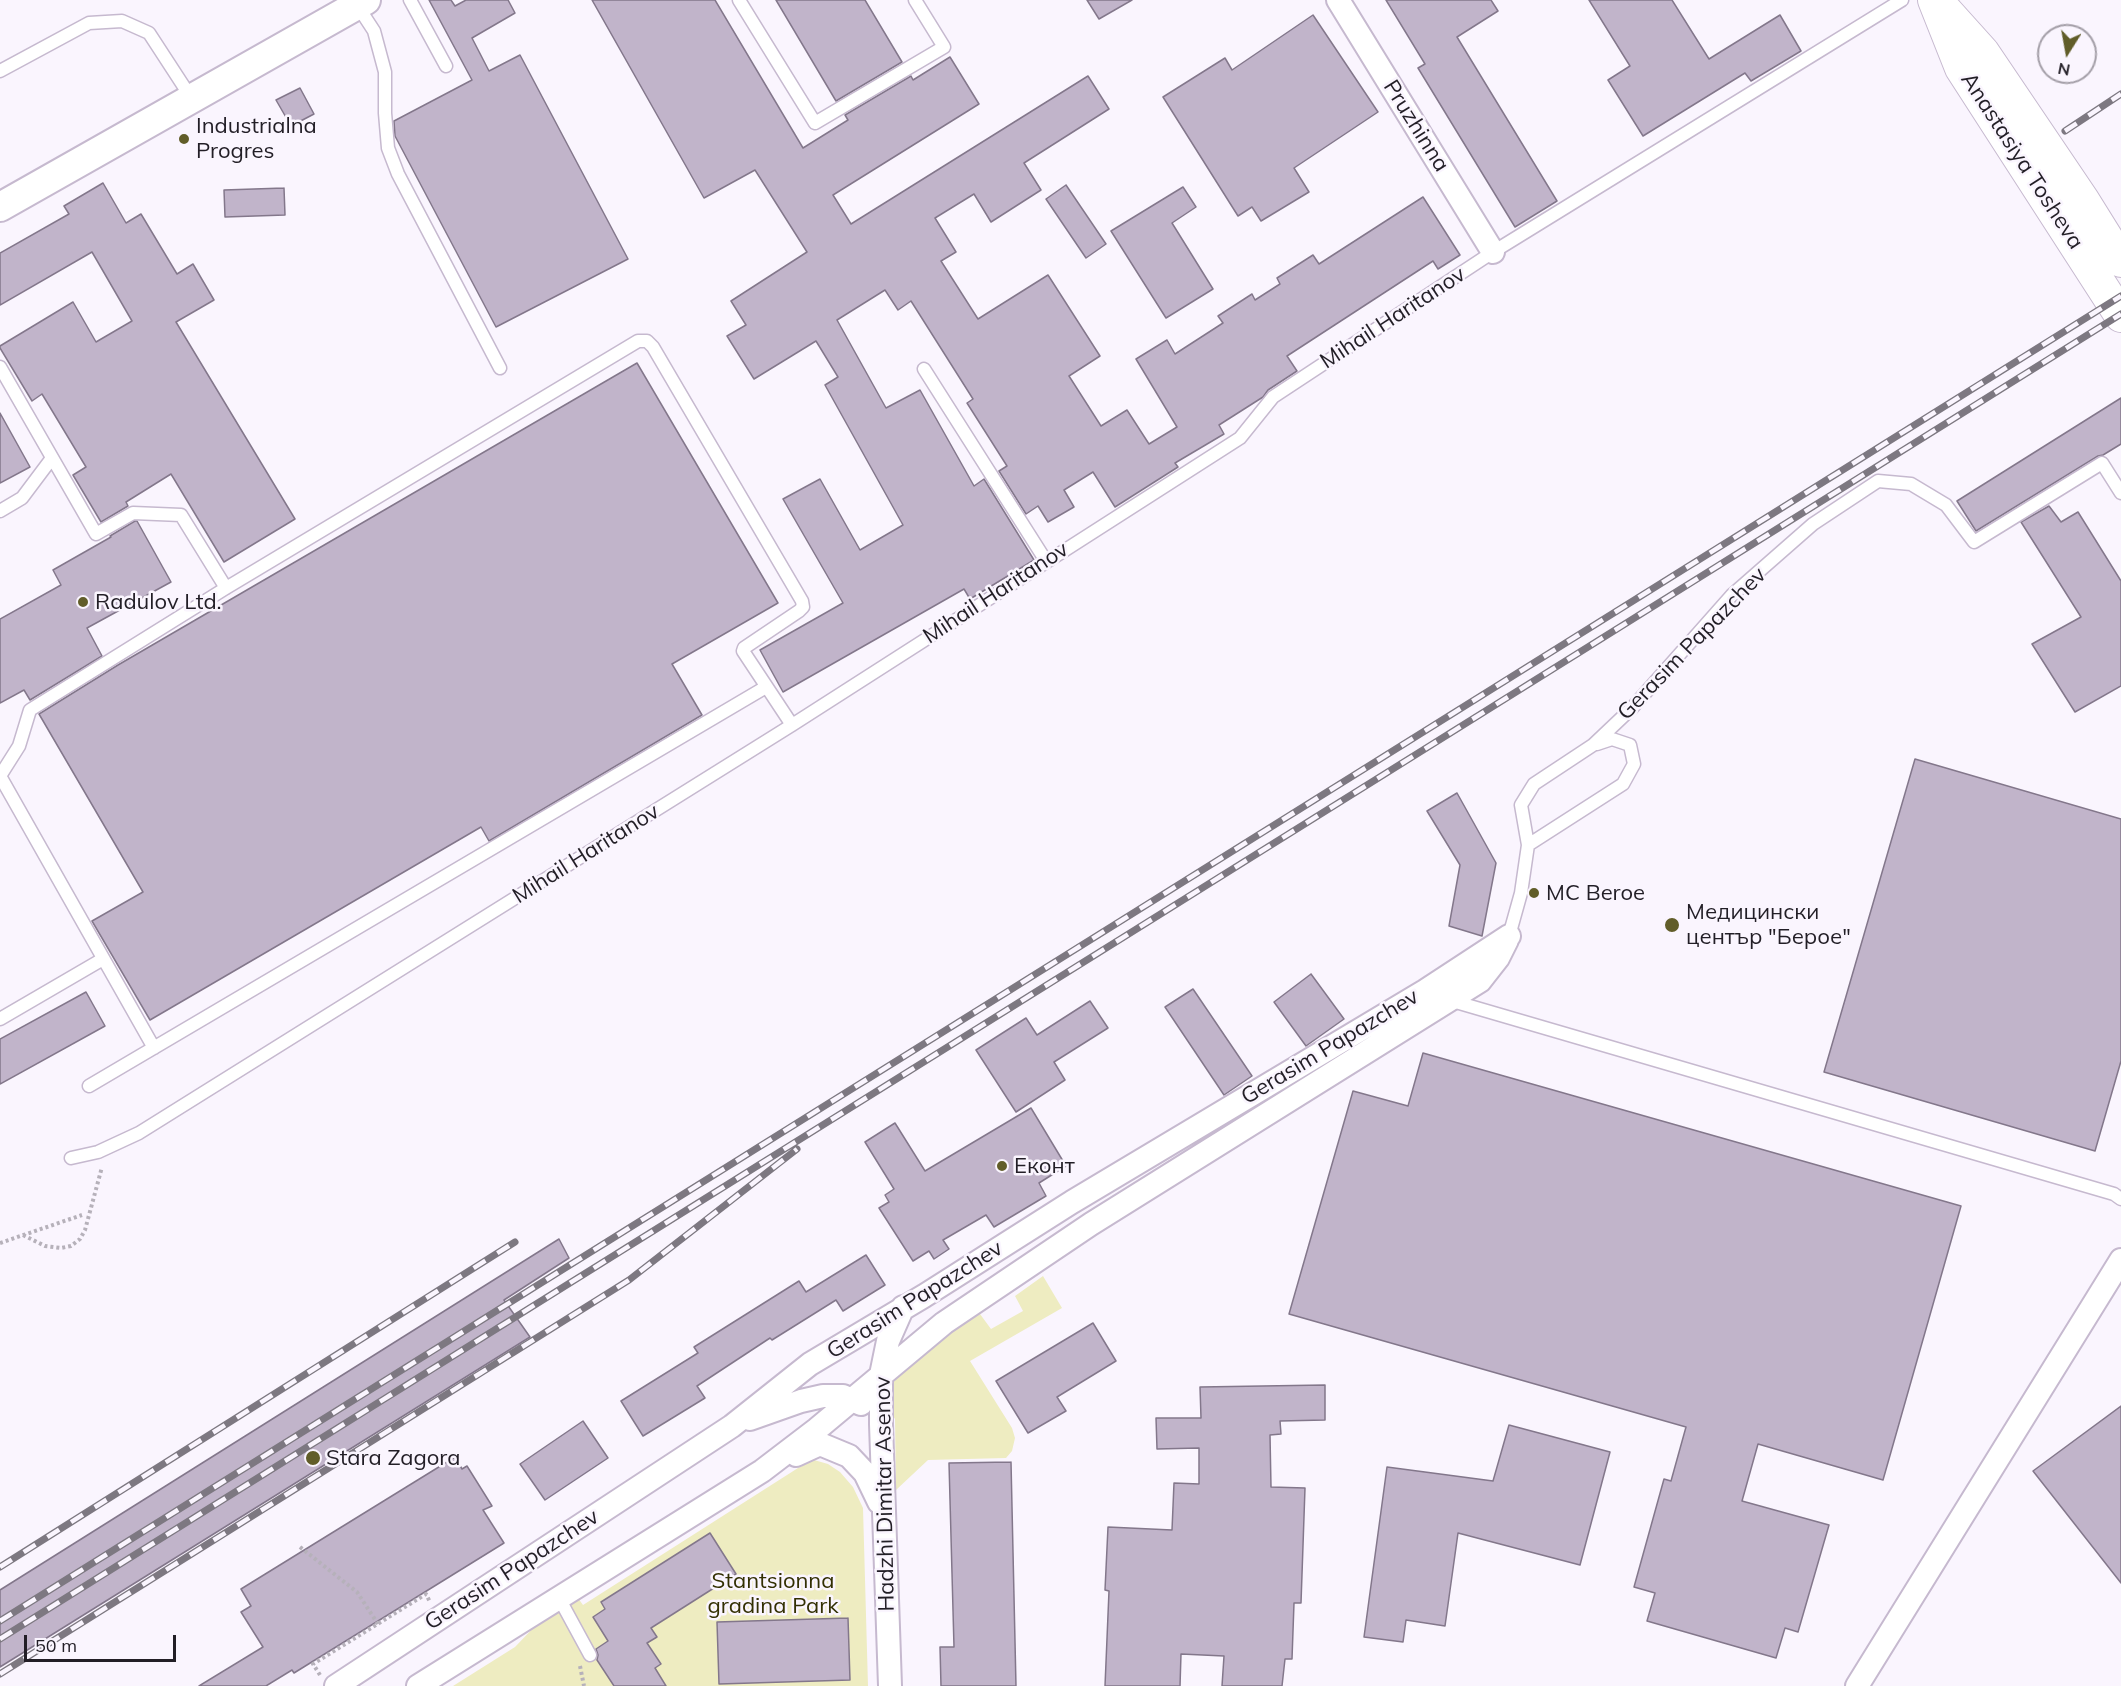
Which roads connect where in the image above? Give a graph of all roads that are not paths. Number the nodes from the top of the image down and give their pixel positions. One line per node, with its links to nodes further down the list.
1 (410, 0): 8 (lane)
2 (739, 0): 3 (lane)
3 (915, 0)
4 (1338, 0): 12 (street, Pruzhinna)
5 (1902, 0): 12 (lane, Mihail Haritanov)
6 (1935, 0): 13 (main road, Anastasiya Tosheva); 14 (main road, Anastasiya Tosheva)
7 (362, 3): 10 (street); 16 (lane)
8 (446, 66)
9 (0, 71): 10 (lane)
10 (192, 99): 11 (street)
11 (0, 207)
12 (1493, 252): 21 (lane, Mihail Haritanov)
13 (2121, 261)
14 (2121, 316)
15 (0, 367): 18 (lane)
16 (500, 368)
17 (924, 369): 21 (lane)
18 (52, 458): 20 (lane); 22 (lane)
19 (2121, 493): 25 (lane, Gerasim Papazchev)
20 (0, 511)
21 (1046, 561): 24 (lane, Mihail Haritanov)
22 (226, 588): 23 (lane); 26 (lane)
23 (766, 687): 24 (lane); 33 (lane)
24 (792, 725): 35 (lane, Mihail Haritanov)
25 (1593, 745): 27 (lane, Gerasim Papazchev); 27 (lane, Gerasim Papazchev)
26 (0, 776): 29 (lane)
27 (1528, 845): 28 (lane, Gerasim Papazchev)
28 (1509, 936): 30 (street, Gerasim Papazchev); 31 (street, Gerasim Papazchev)
29 (103, 959): 32 (lane); 33 (lane)
30 (1425, 991): 31 (lane); 37 (street, Gerasim Papazchev)
31 (1448, 1000): 36 (lane); 38 (street, Gerasim Papazchev)
32 (0, 1019)
33 (154, 1048): 34 (lane)
34 (89, 1086)
35 (71, 1158)
36 (2121, 1198)
37 (1072, 1202): 38 (street); 40 (street, Gerasim Papazchev)
38 (1091, 1224): 41 (street, Gerasim Papazchev)
39 (2121, 1260): 52 (street)
40 (903, 1307): 41 (street, Hadzhi Dimitar Asenov); 44 (street, Gerasim Papazchev)
41 (881, 1375): 42 (street, Gerasim Papazchev); 43 (street, Hadzhi Dimitar Asenov)
42 (853, 1399): 43 (street); 44 (street); 45 (street, Gerasim Papazchev)
43 (881, 1424): 46 (street, Hadzhi Dimitar Asenov)
44 (732, 1426): 49 (street, Gerasim Papazchev)
45 (762, 1471): 46 (street); 47 (street, Gerasim Papazchev)
46 (884, 1512): 51 (street, Hadzhi Dimitar Asenov)
47 (560, 1598): 48 (lane); 50 (street, Gerasim Papazchev)
48 (590, 1654)
49 (336, 1686)
50 (418, 1686)
51 (890, 1686)
52 (1857, 1686)

